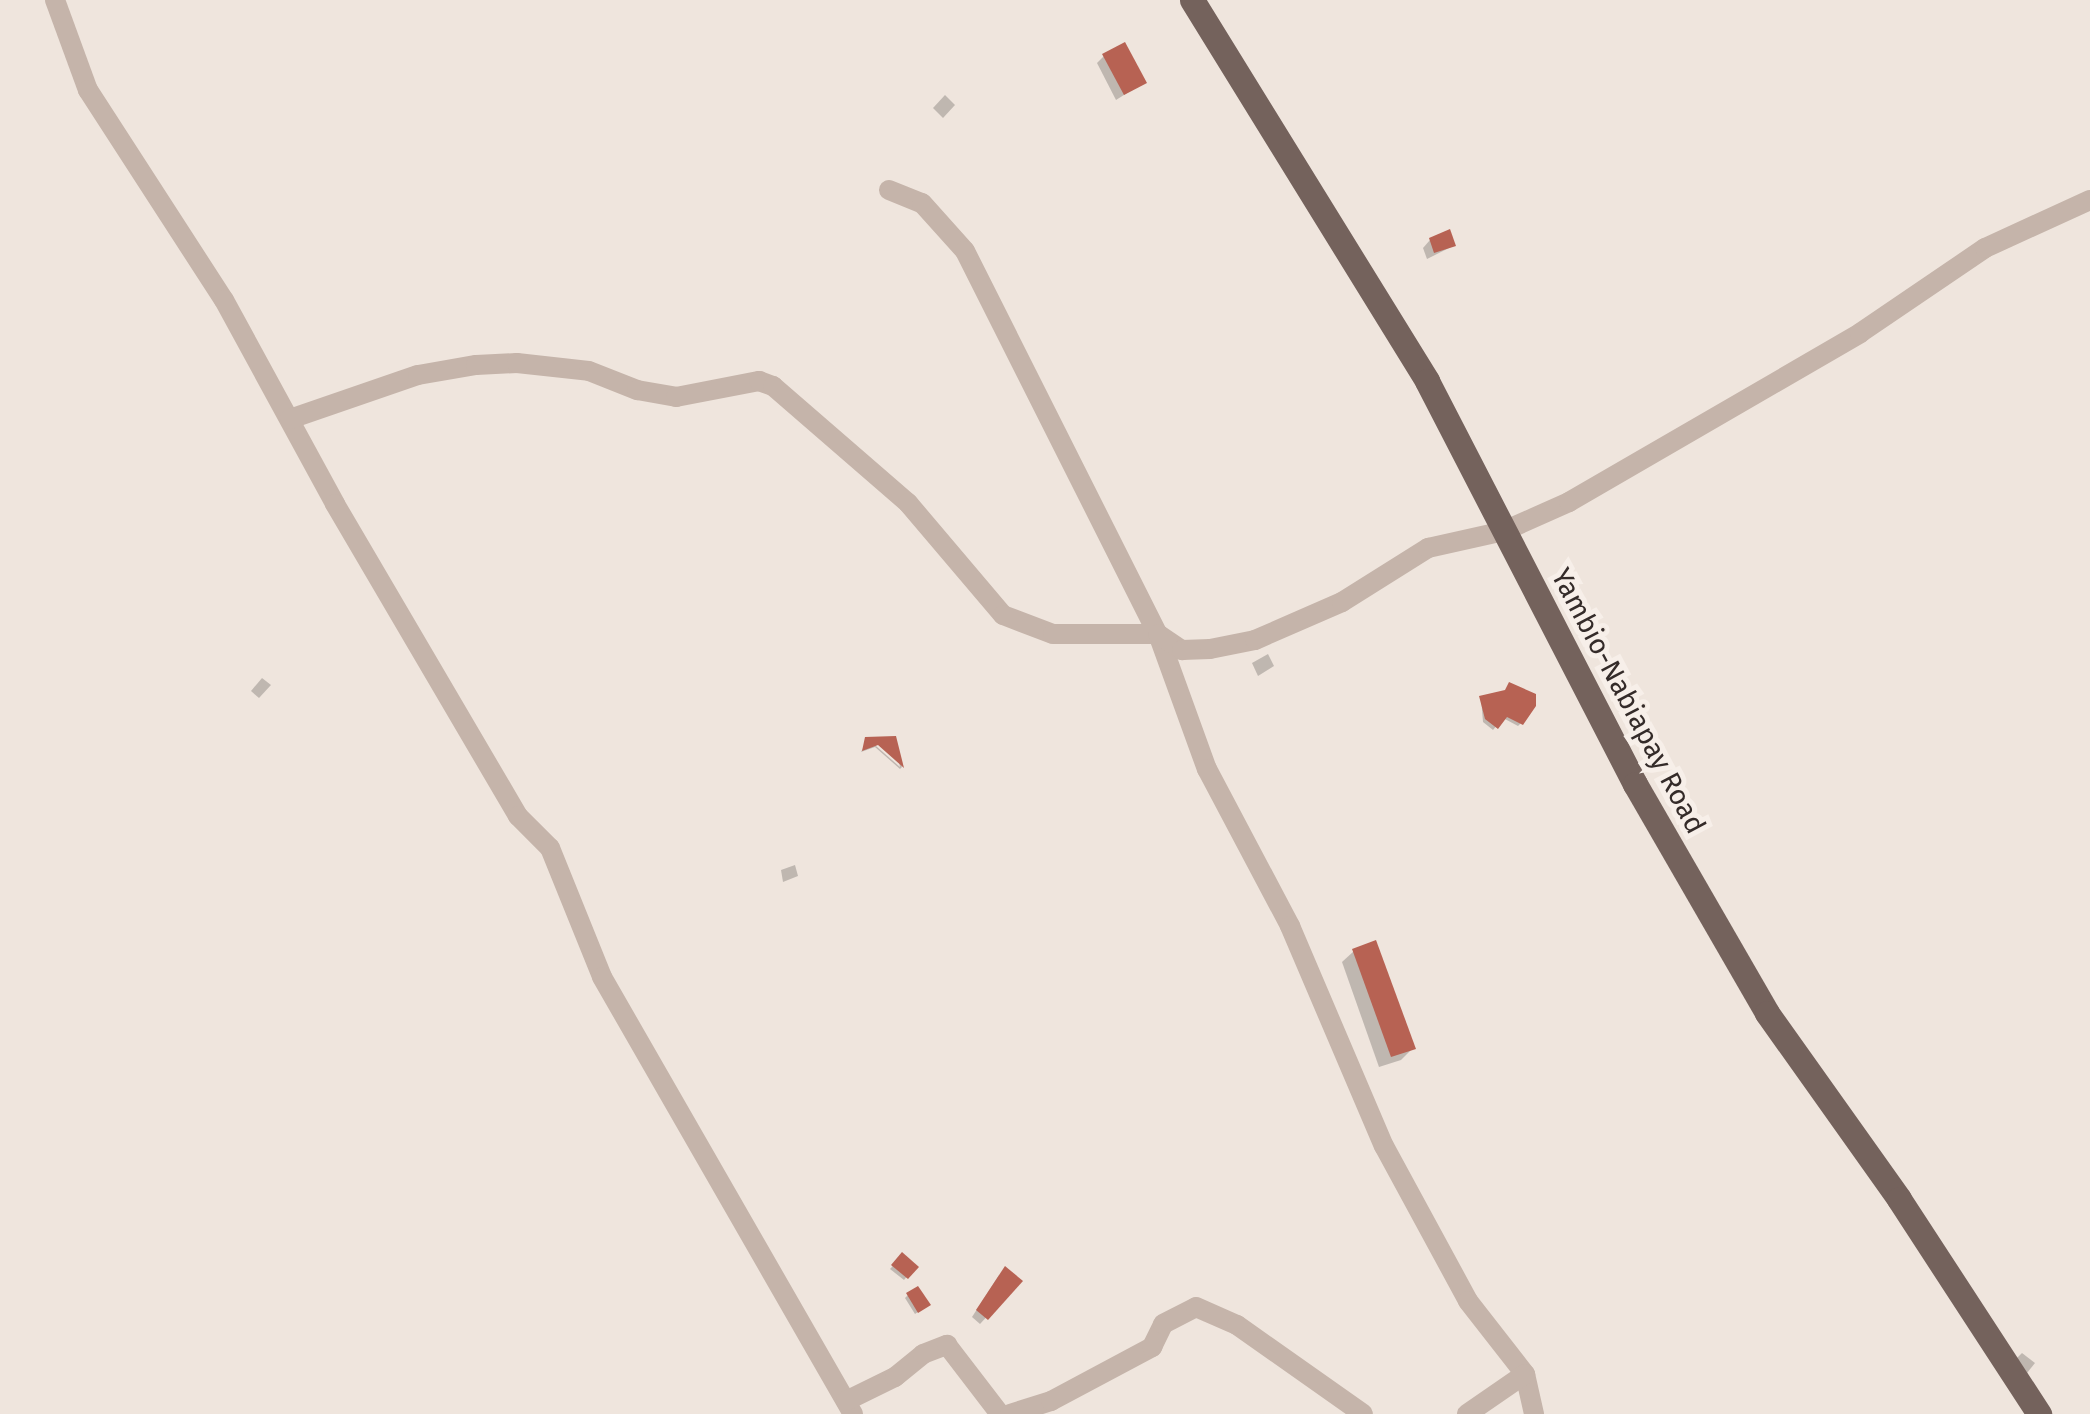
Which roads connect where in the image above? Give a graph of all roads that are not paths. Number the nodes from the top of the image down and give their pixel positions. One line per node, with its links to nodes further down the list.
1 (55, 0): 5 (street)
2 (1192, 0): 6 (main road, Yambio-Nabiapay Road)
3 (889, 190): 7 (street)
4 (2090, 200): 6 (street)
5 (290, 419): 7 (street); 9 (street)
6 (1504, 531): 7 (street); 15 (main road, Yambio-Nabiapay Road)
7 (1158, 634): 8 (street)
8 (1525, 1374): 13 (street); 14 (street)
9 (850, 1410): 10 (street)
10 (1000, 1414)
11 (1010, 1414): 12 (street)
12 (1363, 1414)
13 (1467, 1414)
14 (1534, 1414)
15 (2039, 1414)

